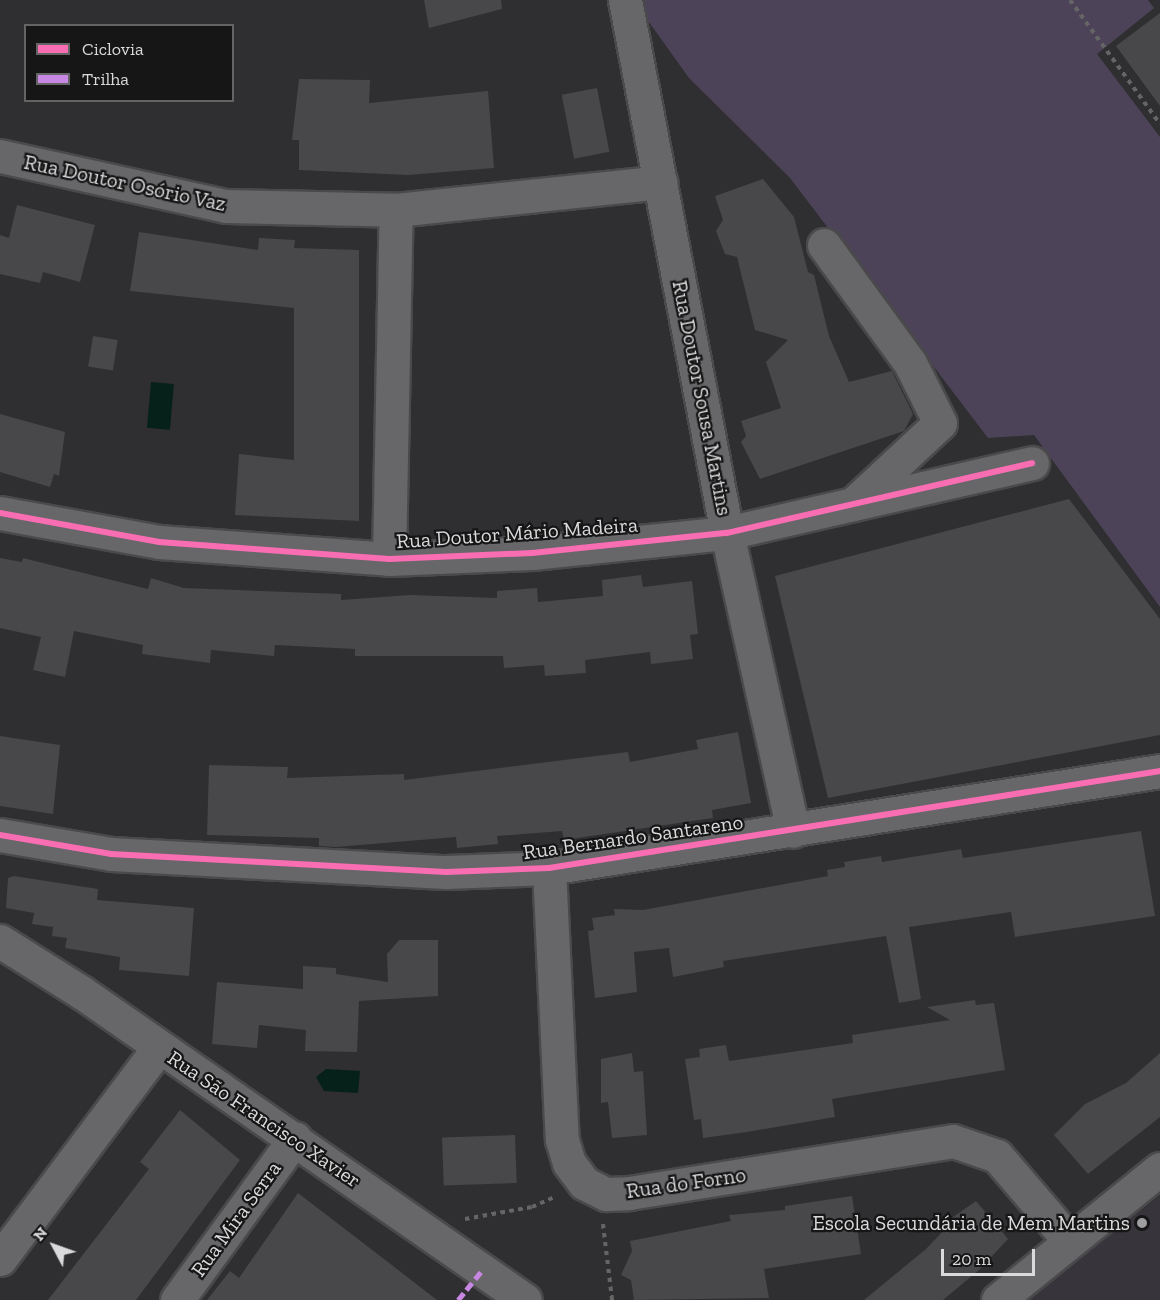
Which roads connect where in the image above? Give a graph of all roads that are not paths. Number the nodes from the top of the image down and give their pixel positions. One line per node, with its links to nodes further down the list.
1 (625, 0): 3 (street, Rua Doutor Sousa Martins)
2 (0, 156): 4 (street, Rua Doutor Osório Vaz)
3 (661, 182): 4 (street, Rua Doutor Osório Vaz); 9 (street, Rua Doutor Sousa Martins)
4 (396, 210): 10 (street)
5 (824, 245): 7 (street)
6 (1032, 463): 7 (street, Rua Doutor Mário Madeira)
7 (852, 504): 9 (street, Rua Doutor Mário Madeira)
8 (0, 513): 10 (street, Rua Doutor Mário Madeira)
9 (727, 533): 10 (street, Rua Doutor Mário Madeira); 12 (street, Rua Doutor Sousa Martins)
10 (389, 559)
11 (1160, 771): 12 (street, Rua Bernardo Santareno)
12 (793, 831): 14 (street, Rua Bernardo Santareno)
13 (0, 835): 14 (street, Rua Bernardo Santareno)
14 (549, 868): 19 (street, Rua do Forno)
15 (0, 941): 16 (street, Rua São Francisco Xavier)
16 (159, 1047): 17 (street, Rua São Francisco Xavier); 20 (street)
17 (295, 1138): 21 (street, Rua Mira Serra); 22 (street, Rua São Francisco Xavier)
18 (1160, 1169): 19 (street)
19 (1068, 1239): 23 (street)
20 (0, 1259)
21 (177, 1300)
22 (525, 1300)
23 (998, 1300)

